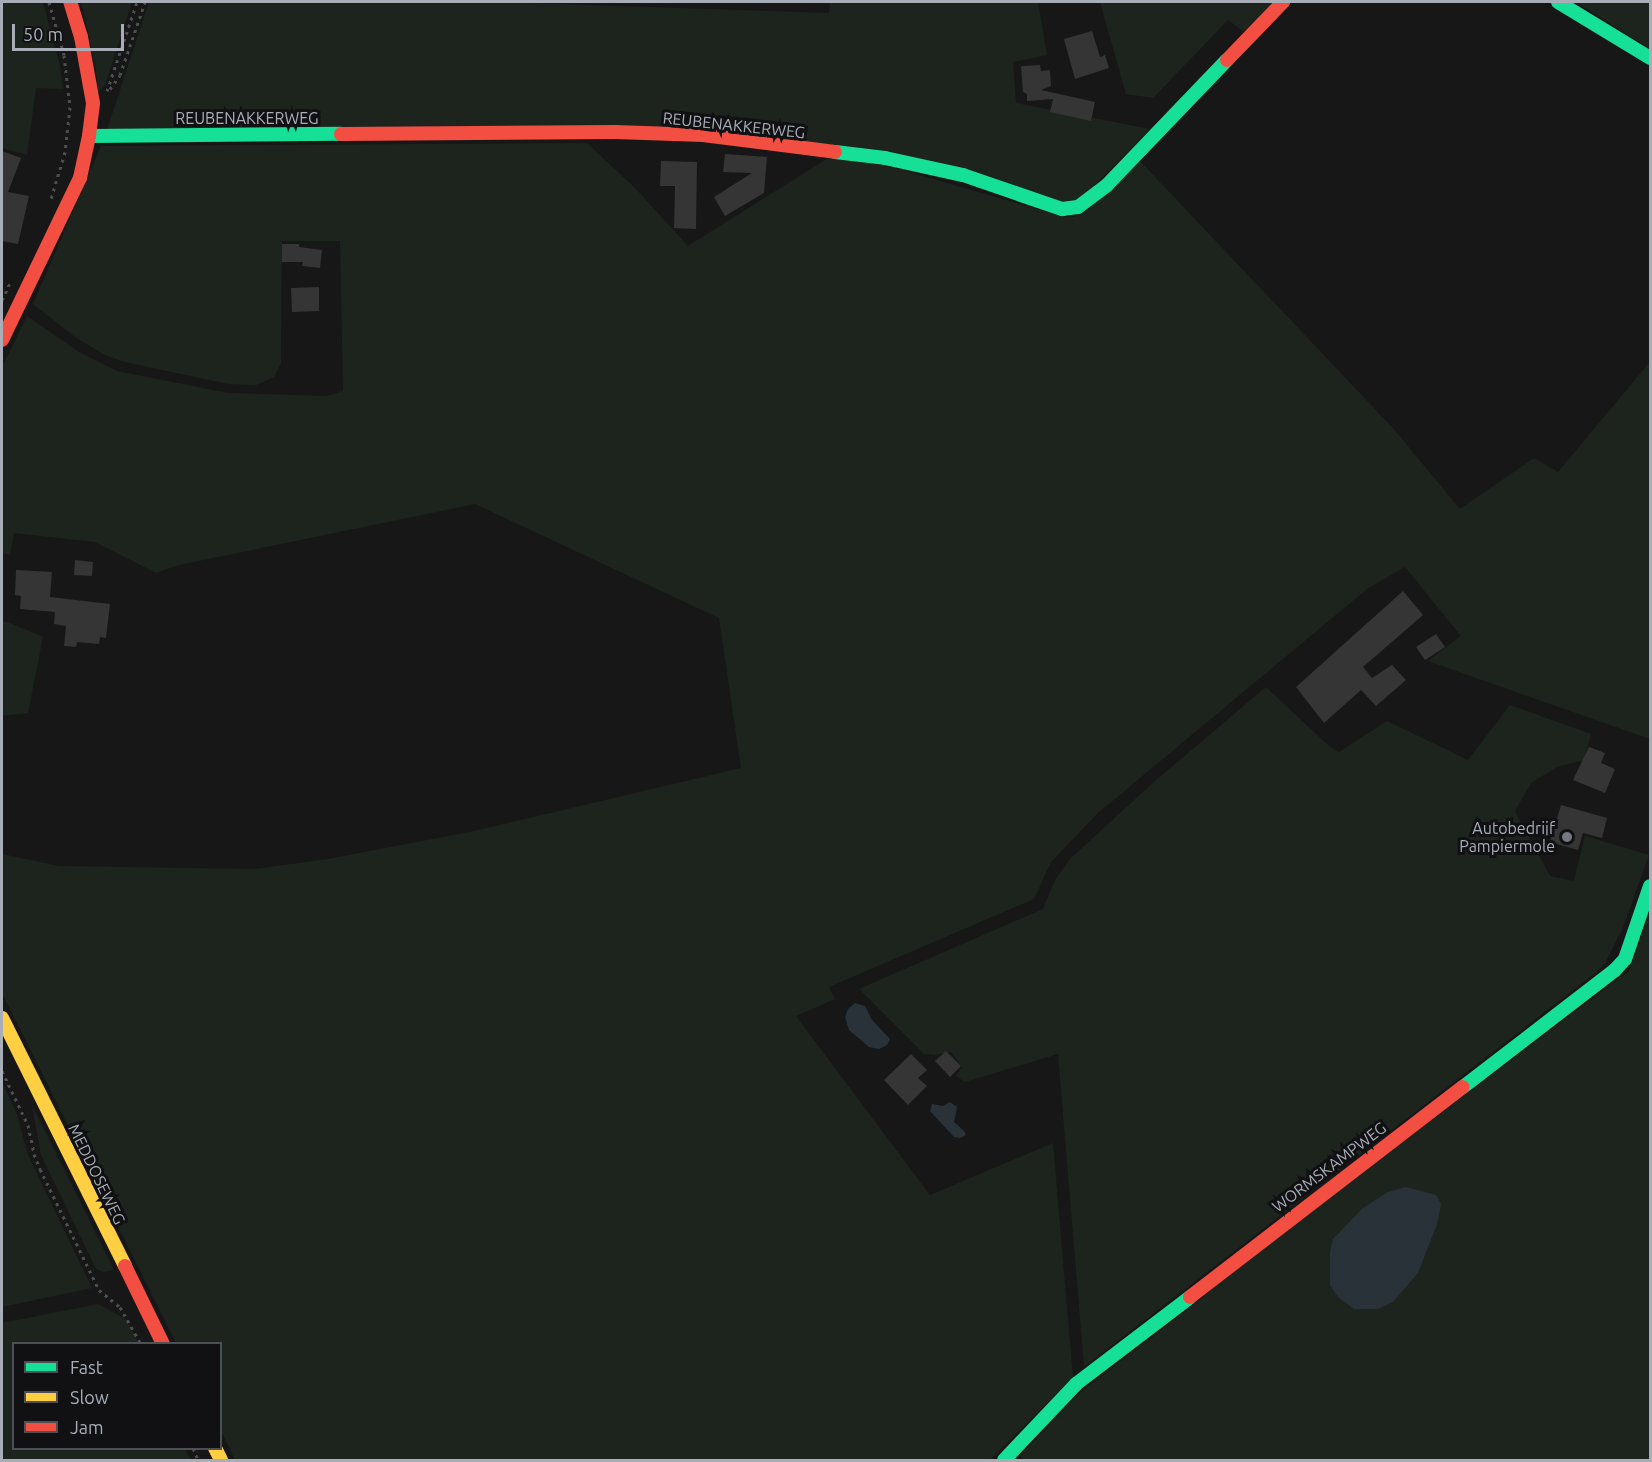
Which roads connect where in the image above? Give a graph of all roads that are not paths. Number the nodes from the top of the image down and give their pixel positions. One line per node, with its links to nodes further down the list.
1 (70, 2): 5 (street)
2 (1283, 2): 5 (street, REUBENAKKERWEG)
3 (1558, 2): 4 (street)
4 (1650, 58)
5 (89, 136): 6 (street)
6 (2, 340)
7 (1650, 886): 10 (street, WORMSKAMPWEG)
8 (2, 1018): 9 (street, MEDDOSEWEG)
9 (162, 1342)
10 (1004, 1461)

